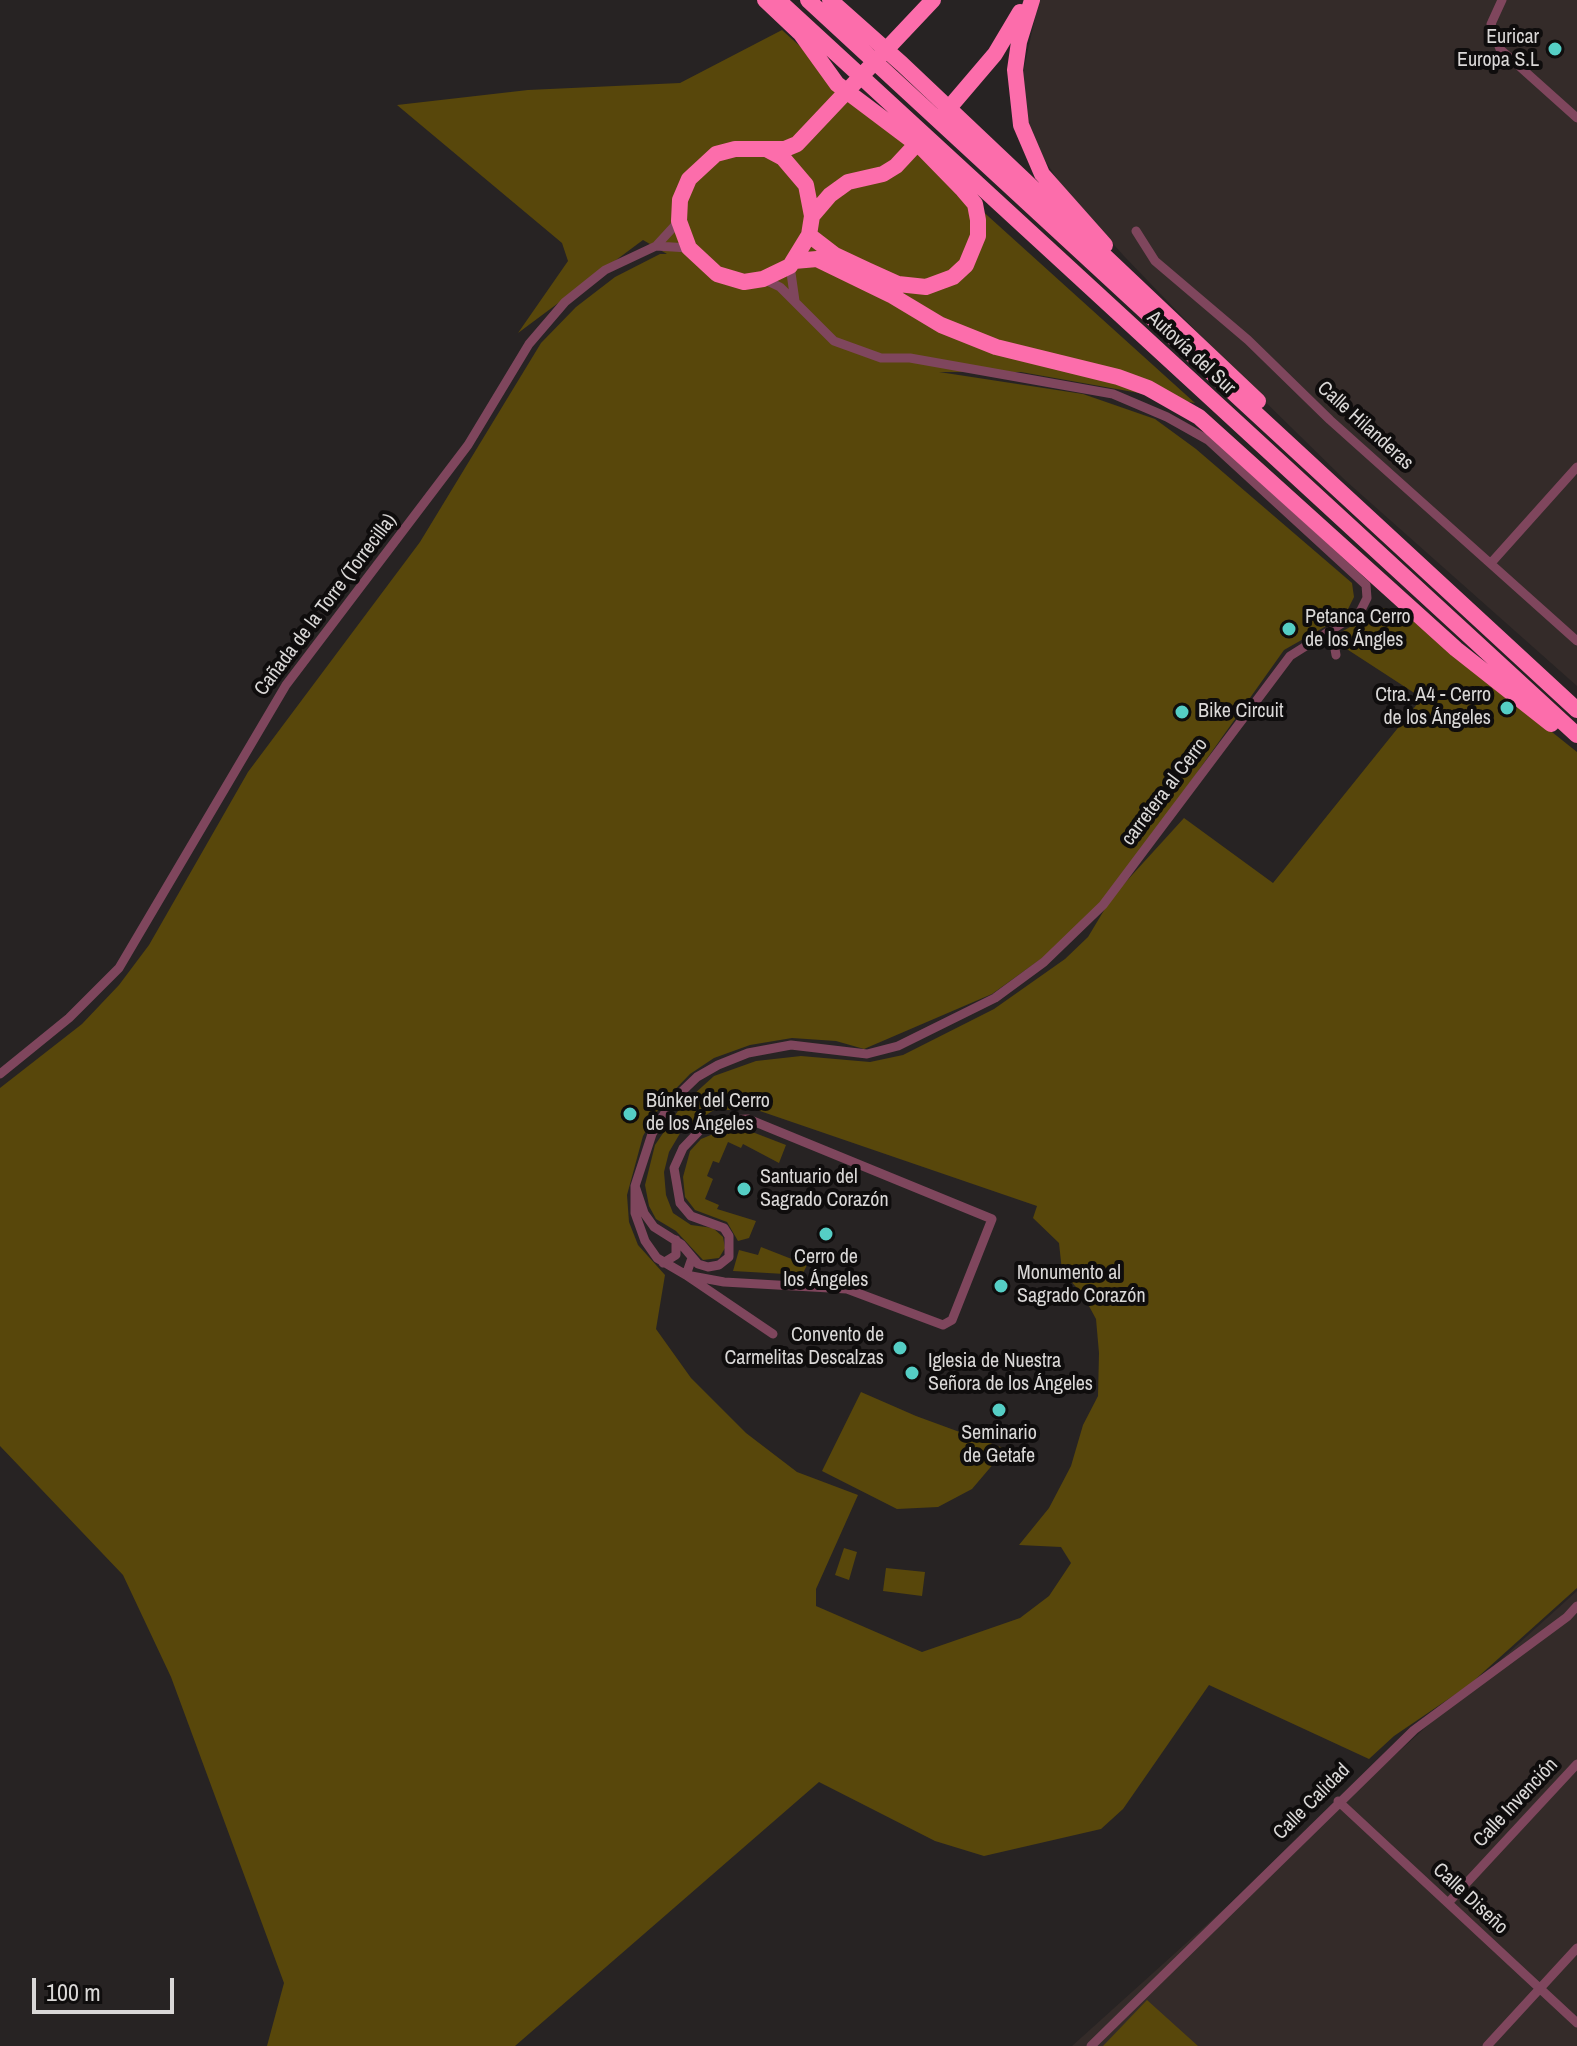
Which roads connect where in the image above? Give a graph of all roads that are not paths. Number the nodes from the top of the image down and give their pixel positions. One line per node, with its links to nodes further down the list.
1 (765, 0): 14 (highway)
2 (778, 0): 28 (highway, Autovía del Sur)
3 (808, 0): 21 (highway, Autovía del Sur)
4 (931, 0): 10 (highway)
5 (1025, 0): 11 (highway)
6 (1032, 0): 20 (highway)
7 (1502, 0): 9 (street)
8 (836, 4): 20 (highway)
9 (1577, 118)
10 (766, 149): 11 (highway); 12 (highway)
11 (812, 216): 14 (highway)
12 (679, 221): 15 (street, Cañada de la Torre (Torrecilla)); 16 (highway)
13 (1136, 231): 23 (street, Calle Hilanderas)
14 (809, 235): 17 (highway)
15 (656, 246): 16 (street); 30 (street, Cañada de la Torre (Torrecilla))
16 (689, 248): 18 (highway)
17 (792, 264): 18 (highway); 19 (street); 29 (highway)
18 (763, 279): 19 (street)
19 (795, 301): 24 (street, carretera al Cerro)
20 (1164, 312): 21 (highway)
21 (1310, 463): 27 (highway, Autovía del Sur)
22 (1577, 467): 23 (street)
23 (1491, 563): 25 (street, Calle Hilanderas)
24 (1332, 631): 26 (street); 31 (street, carretera al Cerro)
25 (1577, 641)
26 (1336, 655)
27 (1577, 710)
28 (1577, 735)
29 (1577, 745)
30 (0, 1074)
31 (635, 1186): 32 (street); 34 (street)
32 (676, 1240): 33 (street); 34 (street)
33 (692, 1258): 35 (street); 35 (street)
34 (663, 1263): 35 (street)
35 (686, 1275): 36 (street)
36 (773, 1334)
37 (1577, 1606): 39 (street, Calle Calidad)
38 (1577, 1764): 40 (street, Calle Invención)
39 (1338, 1801): 40 (street, Calle Diseño); 44 (street, Calle Calidad)
40 (1448, 1903): 42 (street, Calle Diseño)
41 (1577, 1948): 42 (street)
42 (1540, 1989): 43 (street, Calle Diseño); 45 (street)
43 (1577, 2023)
44 (1091, 2046)
45 (1487, 2046)

